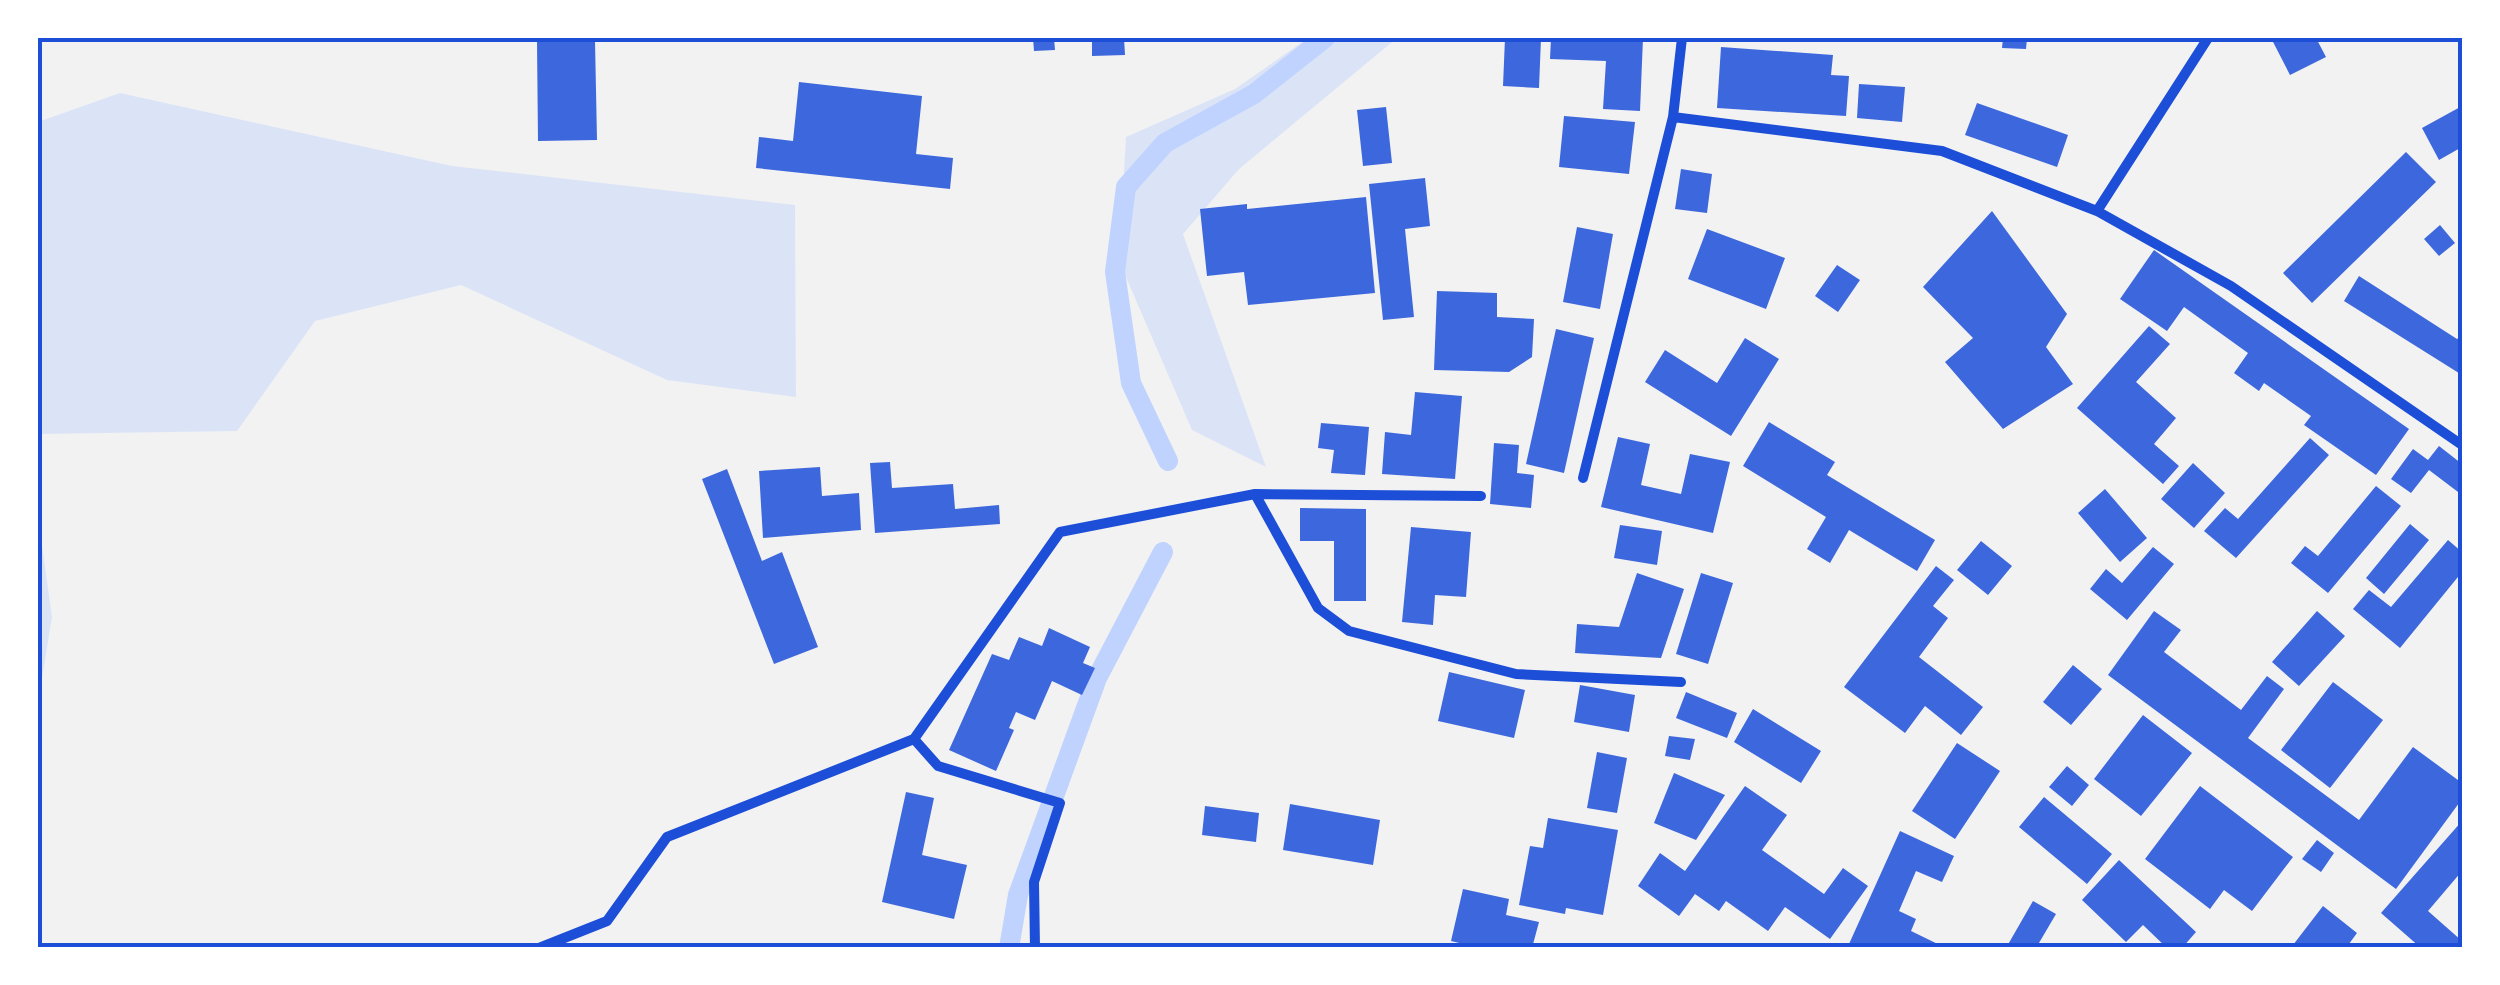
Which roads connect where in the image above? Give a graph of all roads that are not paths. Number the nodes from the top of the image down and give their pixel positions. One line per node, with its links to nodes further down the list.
1 (1682, 38): 3 (street)
2 (2208, 38): 4 (street)
3 (1673, 117): 4 (street); 6 (street)
4 (2098, 210): 5 (street)
5 (2462, 446)
6 (1583, 478)
7 (1255, 494): 8 (street); 9 (street); 10 (street)
8 (1480, 496)
9 (1681, 682)
10 (914, 739): 11 (street); 12 (street)
11 (539, 948)
12 (1035, 948)

